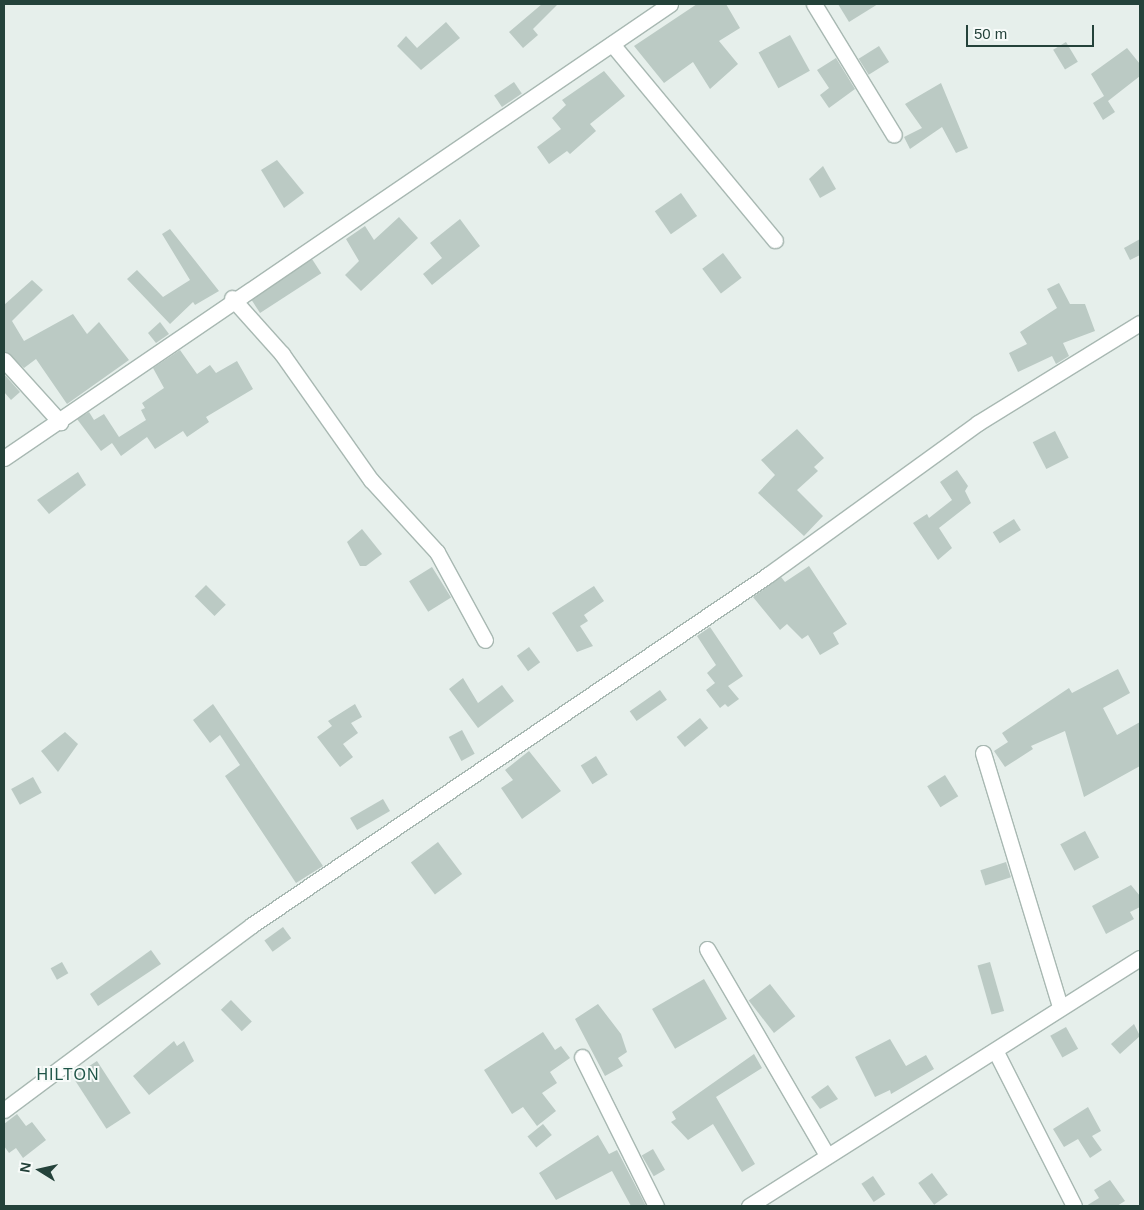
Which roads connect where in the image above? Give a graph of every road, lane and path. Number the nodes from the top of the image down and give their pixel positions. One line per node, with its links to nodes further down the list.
1 (670, 4): 3 (street)
2 (814, 4): 4 (street)
3 (612, 44): 5 (street); 6 (street)
4 (894, 135)
5 (775, 240)
6 (232, 298): 9 (street); 11 (street)
7 (1140, 322): 18 (street)
8 (4, 360): 9 (street)
9 (60, 422): 10 (street)
10 (4, 458)
11 (484, 640)
12 (983, 753): 15 (street)
13 (706, 949): 19 (street)
14 (1140, 958): 15 (street)
15 (1060, 1007): 16 (street)
16 (997, 1054): 19 (street); 22 (street)
17 (582, 1057): 20 (street)
18 (4, 1110)
19 (827, 1155): 21 (street)
20 (656, 1206)
21 (749, 1206)
22 (1074, 1206)

